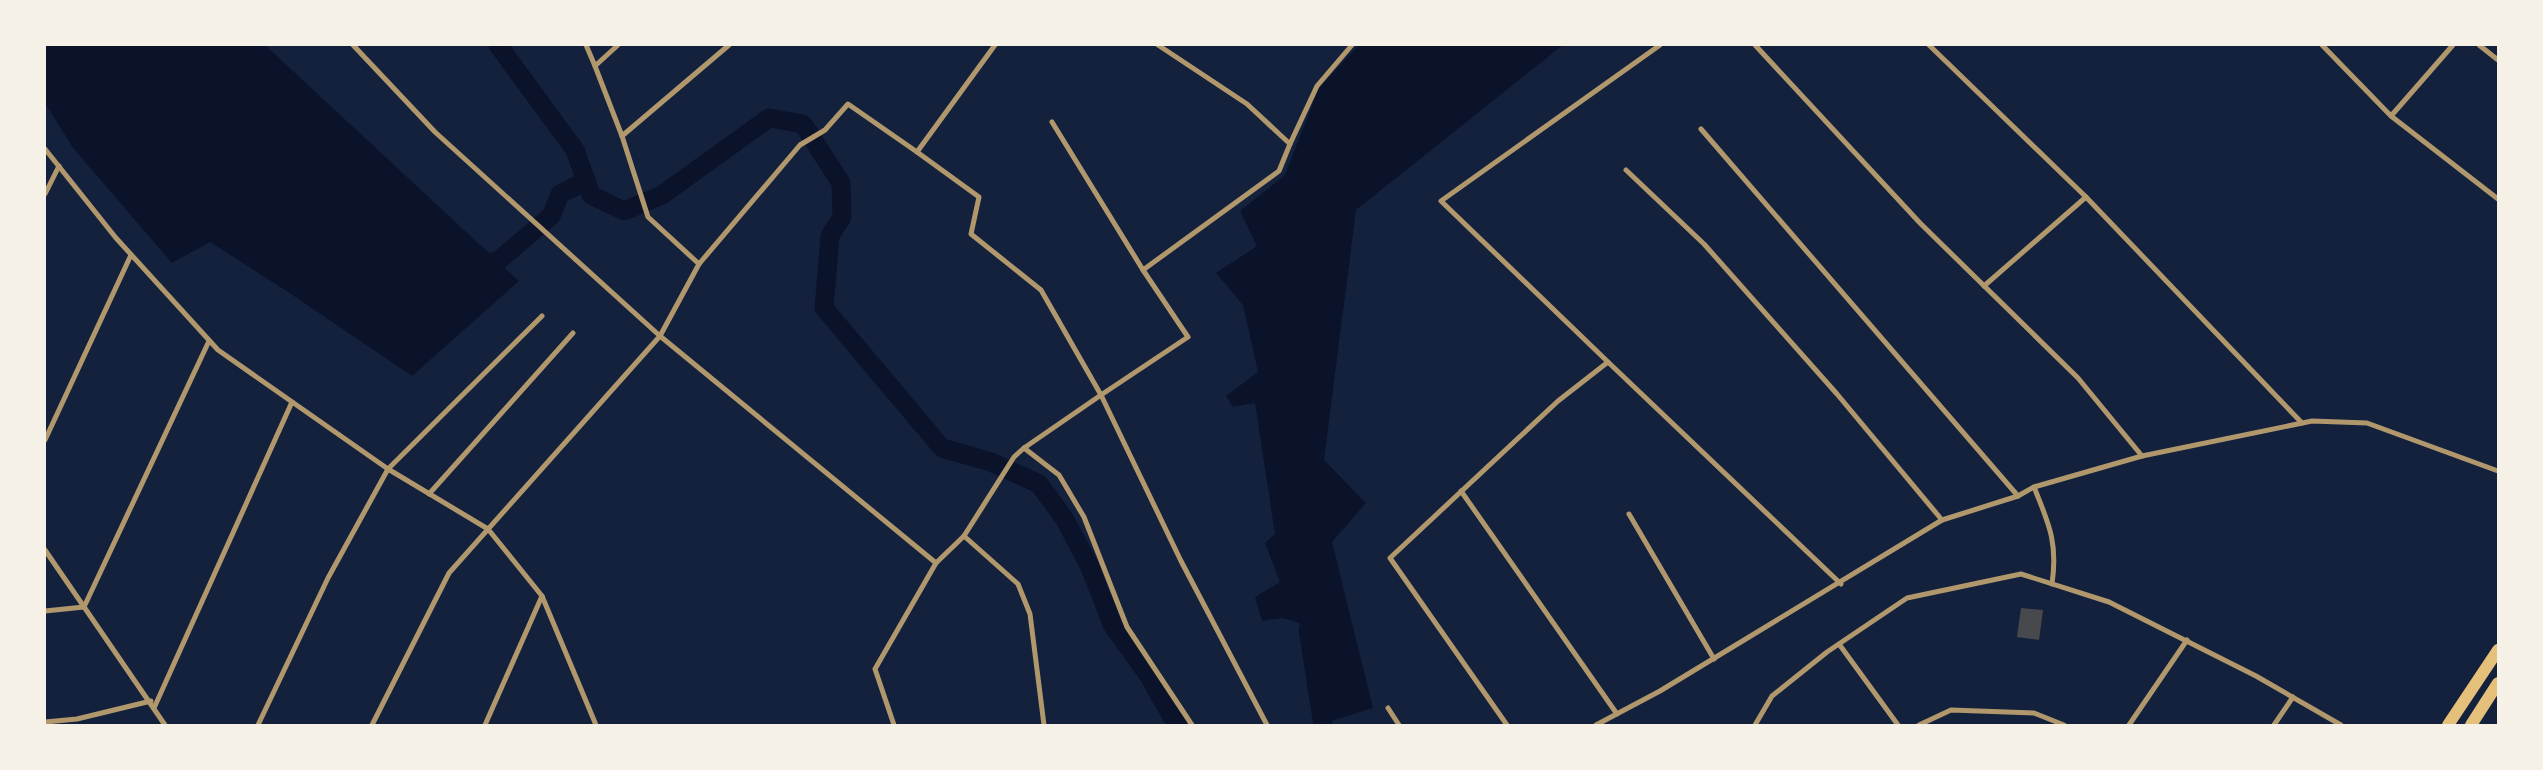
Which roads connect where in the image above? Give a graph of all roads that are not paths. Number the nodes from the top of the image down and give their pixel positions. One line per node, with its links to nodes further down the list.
1 (353, 45): 34 (street)
2 (586, 45): 15 (street)
3 (618, 45): 15 (street)
4 (729, 45): 19 (street)
5 (995, 45): 22 (street)
6 (1158, 45): 20 (street)
7 (1352, 45): 20 (street)
8 (1660, 45): 36 (street)
9 (1755, 45): 31 (street)
10 (1930, 45): 26 (street)
11 (2322, 45): 16 (street)
12 (2453, 45): 16 (street)
13 (2479, 45): 14 (street)
14 (2498, 60)
15 (595, 66): 19 (street)
16 (2391, 116): 27 (street)
17 (1052, 122): 30 (street)
18 (1702, 129): 48 (street)
19 (622, 136): 29 (street)
20 (1290, 144): 30 (street)
21 (45, 149): 23 (street)
22 (917, 152): 29 (street); 37 (street)
23 (59, 166): 25 (street); 28 (street)
24 (1626, 170): 50 (street)
25 (45, 194)
26 (2086, 198): 31 (street); 39 (street)
27 (2498, 199)
28 (131, 255): 35 (street); 40 (street)
29 (699, 264): 34 (street)
30 (1143, 270): 37 (street)
31 (1984, 286): 42 (street)
32 (542, 316): 43 (street)
33 (573, 333): 47 (street)
34 (660, 336): 51 (street); 54 (street)
35 (210, 341): 38 (street); 58 (street)
36 (1608, 362): 46 (street); 55 (street)
37 (1101, 396): 41 (street); 79 (street)
38 (292, 402): 43 (street); 67 (street)
39 (2302, 422): 42 (street); 44 (street)
40 (45, 440)
41 (1024, 448): 52 (street); 78 (street)
42 (2142, 456): 45 (street)
43 (388, 469): 47 (street); 72 (street)
44 (2498, 470)
45 (2034, 487): 48 (street); 56 (street)
46 (1461, 491): 69 (street); 81 (street)
47 (430, 494): 51 (street)
48 (2018, 496): 50 (street)
49 (1629, 514): 63 (street)
50 (1942, 520): 55 (street)
51 (488, 529): 57 (street); 73 (street)
52 (964, 536): 54 (street); 77 (street)
53 (45, 550): 58 (street)
54 (936, 564): 76 (street)
55 (1841, 584): 63 (street)
56 (2052, 584): 60 (street); 61 (street)
57 (542, 596): 74 (street); 75 (street)
58 (84, 607): 59 (street); 66 (street)
59 (45, 611)
60 (2187, 640): 65 (street); 87 (street)
61 (1839, 644): 83 (street); 84 (street)
62 (2498, 650): 90 (main road)
63 (1714, 659): 69 (street)
64 (2498, 684): 91 (main road)
65 (2293, 697): 88 (street); 89 (street)
66 (151, 700): 67 (street); 70 (street)
67 (154, 708): 71 (street)
68 (1388, 708): 80 (street)
69 (1617, 714): 82 (street)
70 (45, 722)
71 (165, 725)
72 (258, 725)
73 (372, 725)
74 (485, 725)
75 (596, 725)
76 (894, 725)
77 (1044, 725)
78 (1192, 725)
79 (1267, 725)
80 (1399, 725)
81 (1507, 725)
82 (1596, 725)
83 (1755, 725)
84 (1898, 725)
85 (1919, 725): 86 (street)
86 (2064, 725)
87 (2128, 725)
88 (2274, 725)
89 (2341, 725)
90 (2448, 725)
91 (2471, 725)

